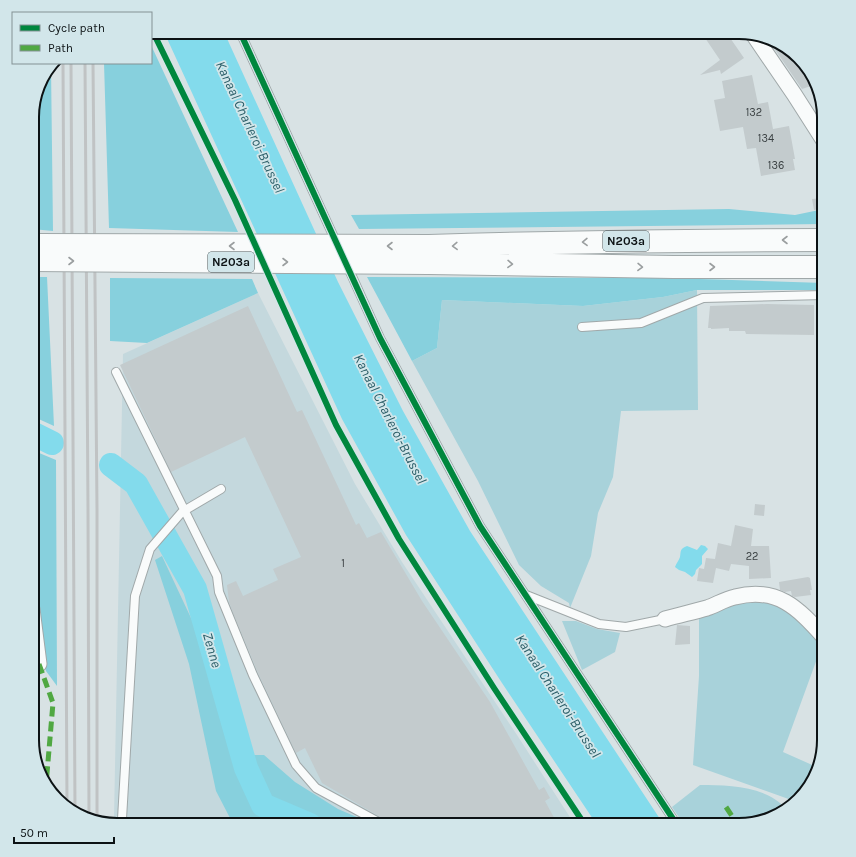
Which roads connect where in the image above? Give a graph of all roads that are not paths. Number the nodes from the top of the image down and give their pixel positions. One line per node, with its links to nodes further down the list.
1 (243, 39): 14 (lane)
2 (758, 42): 3 (street)
3 (817, 130)
4 (817, 240): 6 (highway, N203a, one-way to 6)
5 (39, 245): 6 (highway, N203a, one-way to 5, bridge)
6 (429, 255): 7 (highway, N203a, one-way to 6, bridge); 8 (highway, N203a, one-way to 8)
7 (39, 260)
8 (817, 267)
9 (817, 296): 10 (lane)
10 (582, 327)
11 (116, 372): 13 (lane)
12 (221, 489): 13 (lane)
13 (183, 511): 17 (lane); 18 (lane)
14 (526, 595): 15 (lane); 19 (lane)
15 (665, 619): 16 (street)
16 (817, 629)
17 (122, 818)
18 (371, 818)
19 (672, 818)

